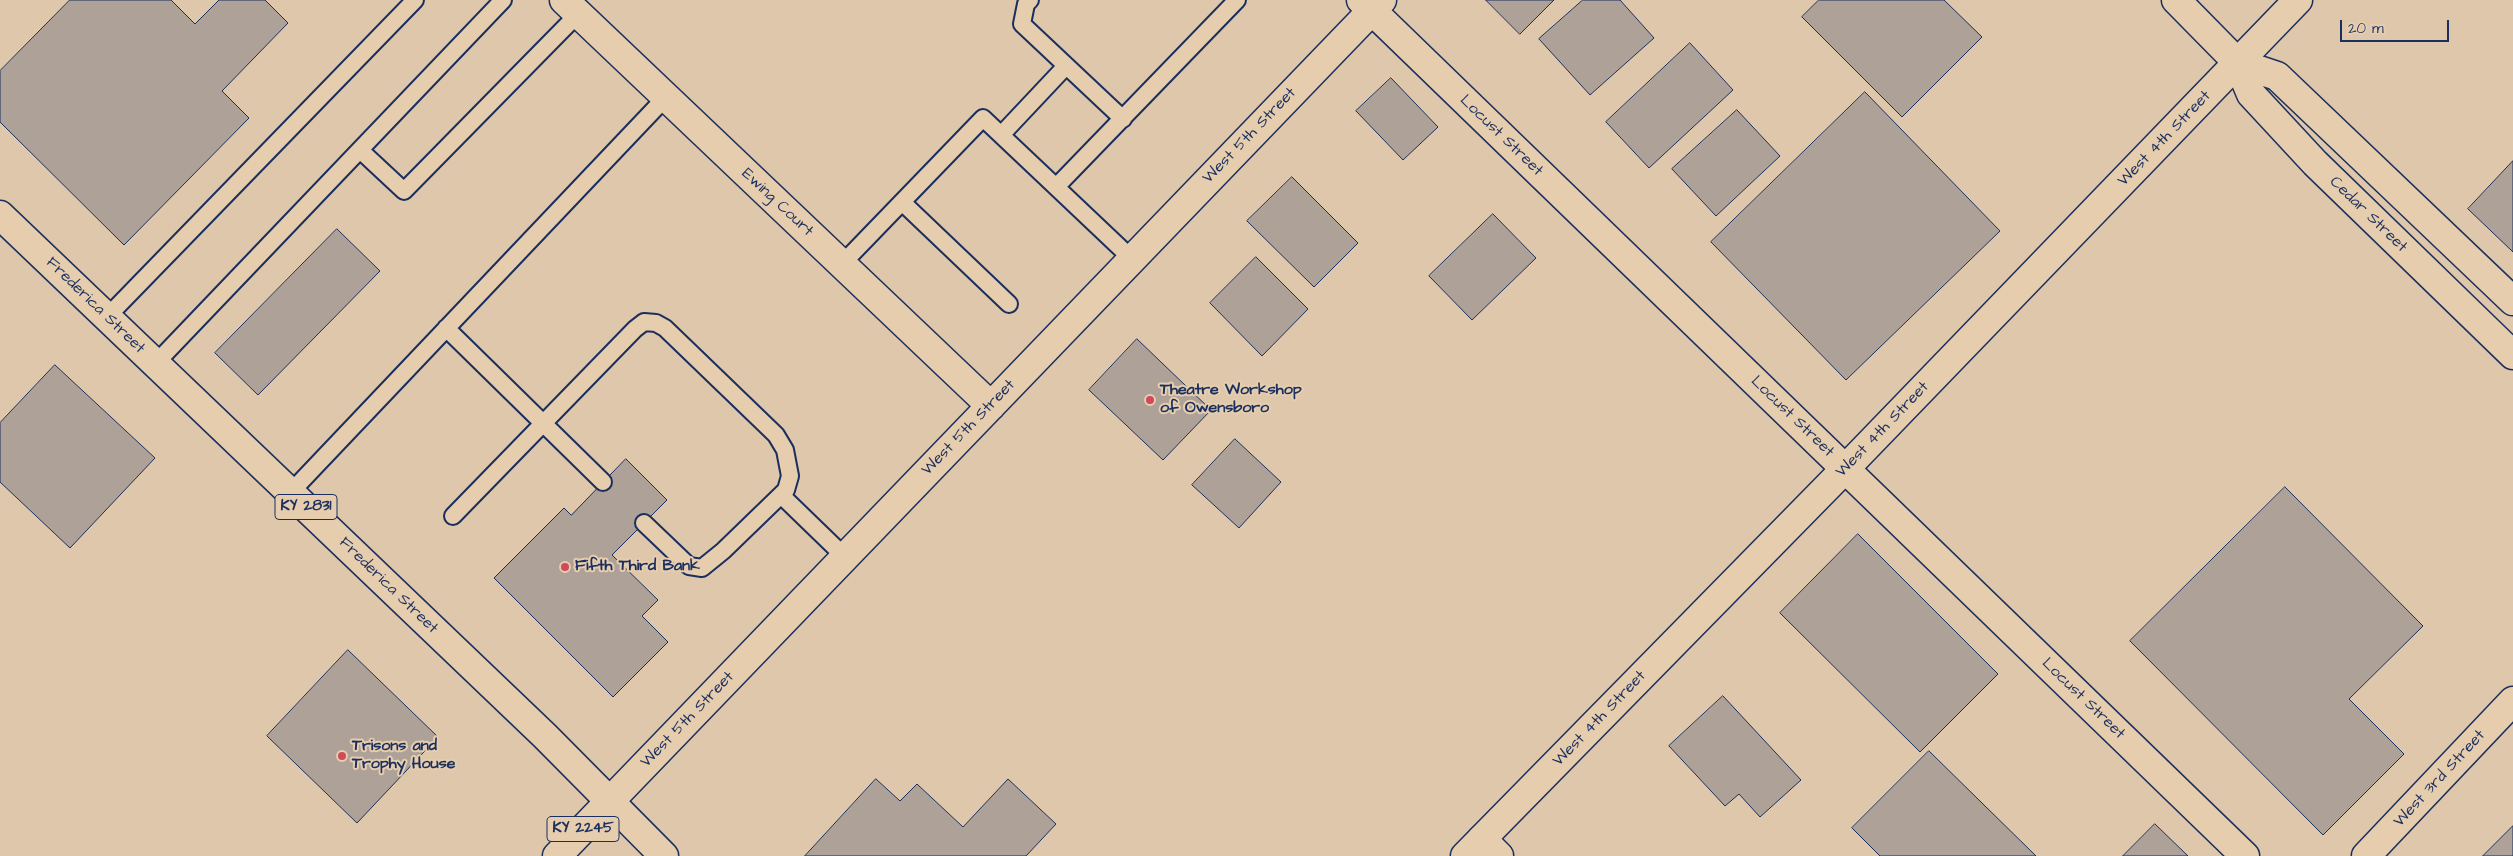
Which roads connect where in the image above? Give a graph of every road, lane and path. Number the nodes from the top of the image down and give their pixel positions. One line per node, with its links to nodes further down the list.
1 (503, 0): 14 (lane)
2 (1030, 0): 10 (lane)
3 (1237, 0): 12 (lane)
4 (2176, 0): 9 (street, Cedar Street)
5 (2298, 0): 9 (street, West 4th Street)
6 (410, 2): 22 (lane)
7 (1371, 3): 18 (street, West 5th Street); 28 (street, Locust Street)
8 (571, 7): 11 (street, Ewing Court); 14 (lane)
9 (2238, 63): 20 (street, Cedar Street); 24 (street, Cedar Street); 28 (street, West 4th Street)
10 (1066, 66): 12 (lane); 13 (lane)
11 (666, 97): 19 (street, Ewing Court); 23 (lane)
12 (1123, 119): 15 (lane)
13 (1002, 134): 15 (lane); 16 (lane)
14 (360, 150): 25 (lane)
15 (1056, 187): 18 (lane)
16 (902, 202): 19 (lane); 21 (lane)
17 (0, 215): 22 (street, Frederica Street / KY 2831)
18 (1132, 259): 26 (street, West 5th Street)
19 (842, 264): 26 (street, Ewing Court)
20 (2513, 301)
21 (1009, 304)
22 (107, 317): 25 (street, Frederica Street / KY 2831)
23 (446, 328): 27 (lane); 30 (lane)
24 (2513, 355)
25 (156, 364): 30 (street, Frederica Street / KY 2831)
26 (991, 406): 34 (street, West 5th Street)
27 (543, 423): 29 (lane); 31 (lane); 32 (lane)
28 (1845, 469): 37 (street, West 4th Street); 40 (street, Locust Street)
29 (603, 482)
30 (290, 493): 36 (street, Frederica Street / KY 2831)
31 (780, 495): 33 (lane); 34 (lane)
32 (453, 516)
33 (644, 523)
34 (845, 558): 36 (street, West 5th Street)
35 (2513, 701): 41 (street, West 3rd Street)
36 (610, 802): 38 (street, West 5th Street / KY 2245); 39 (street, Frederica Street)
37 (1482, 850)
38 (557, 856)
39 (664, 856)
40 (2245, 856)
41 (2366, 856)

